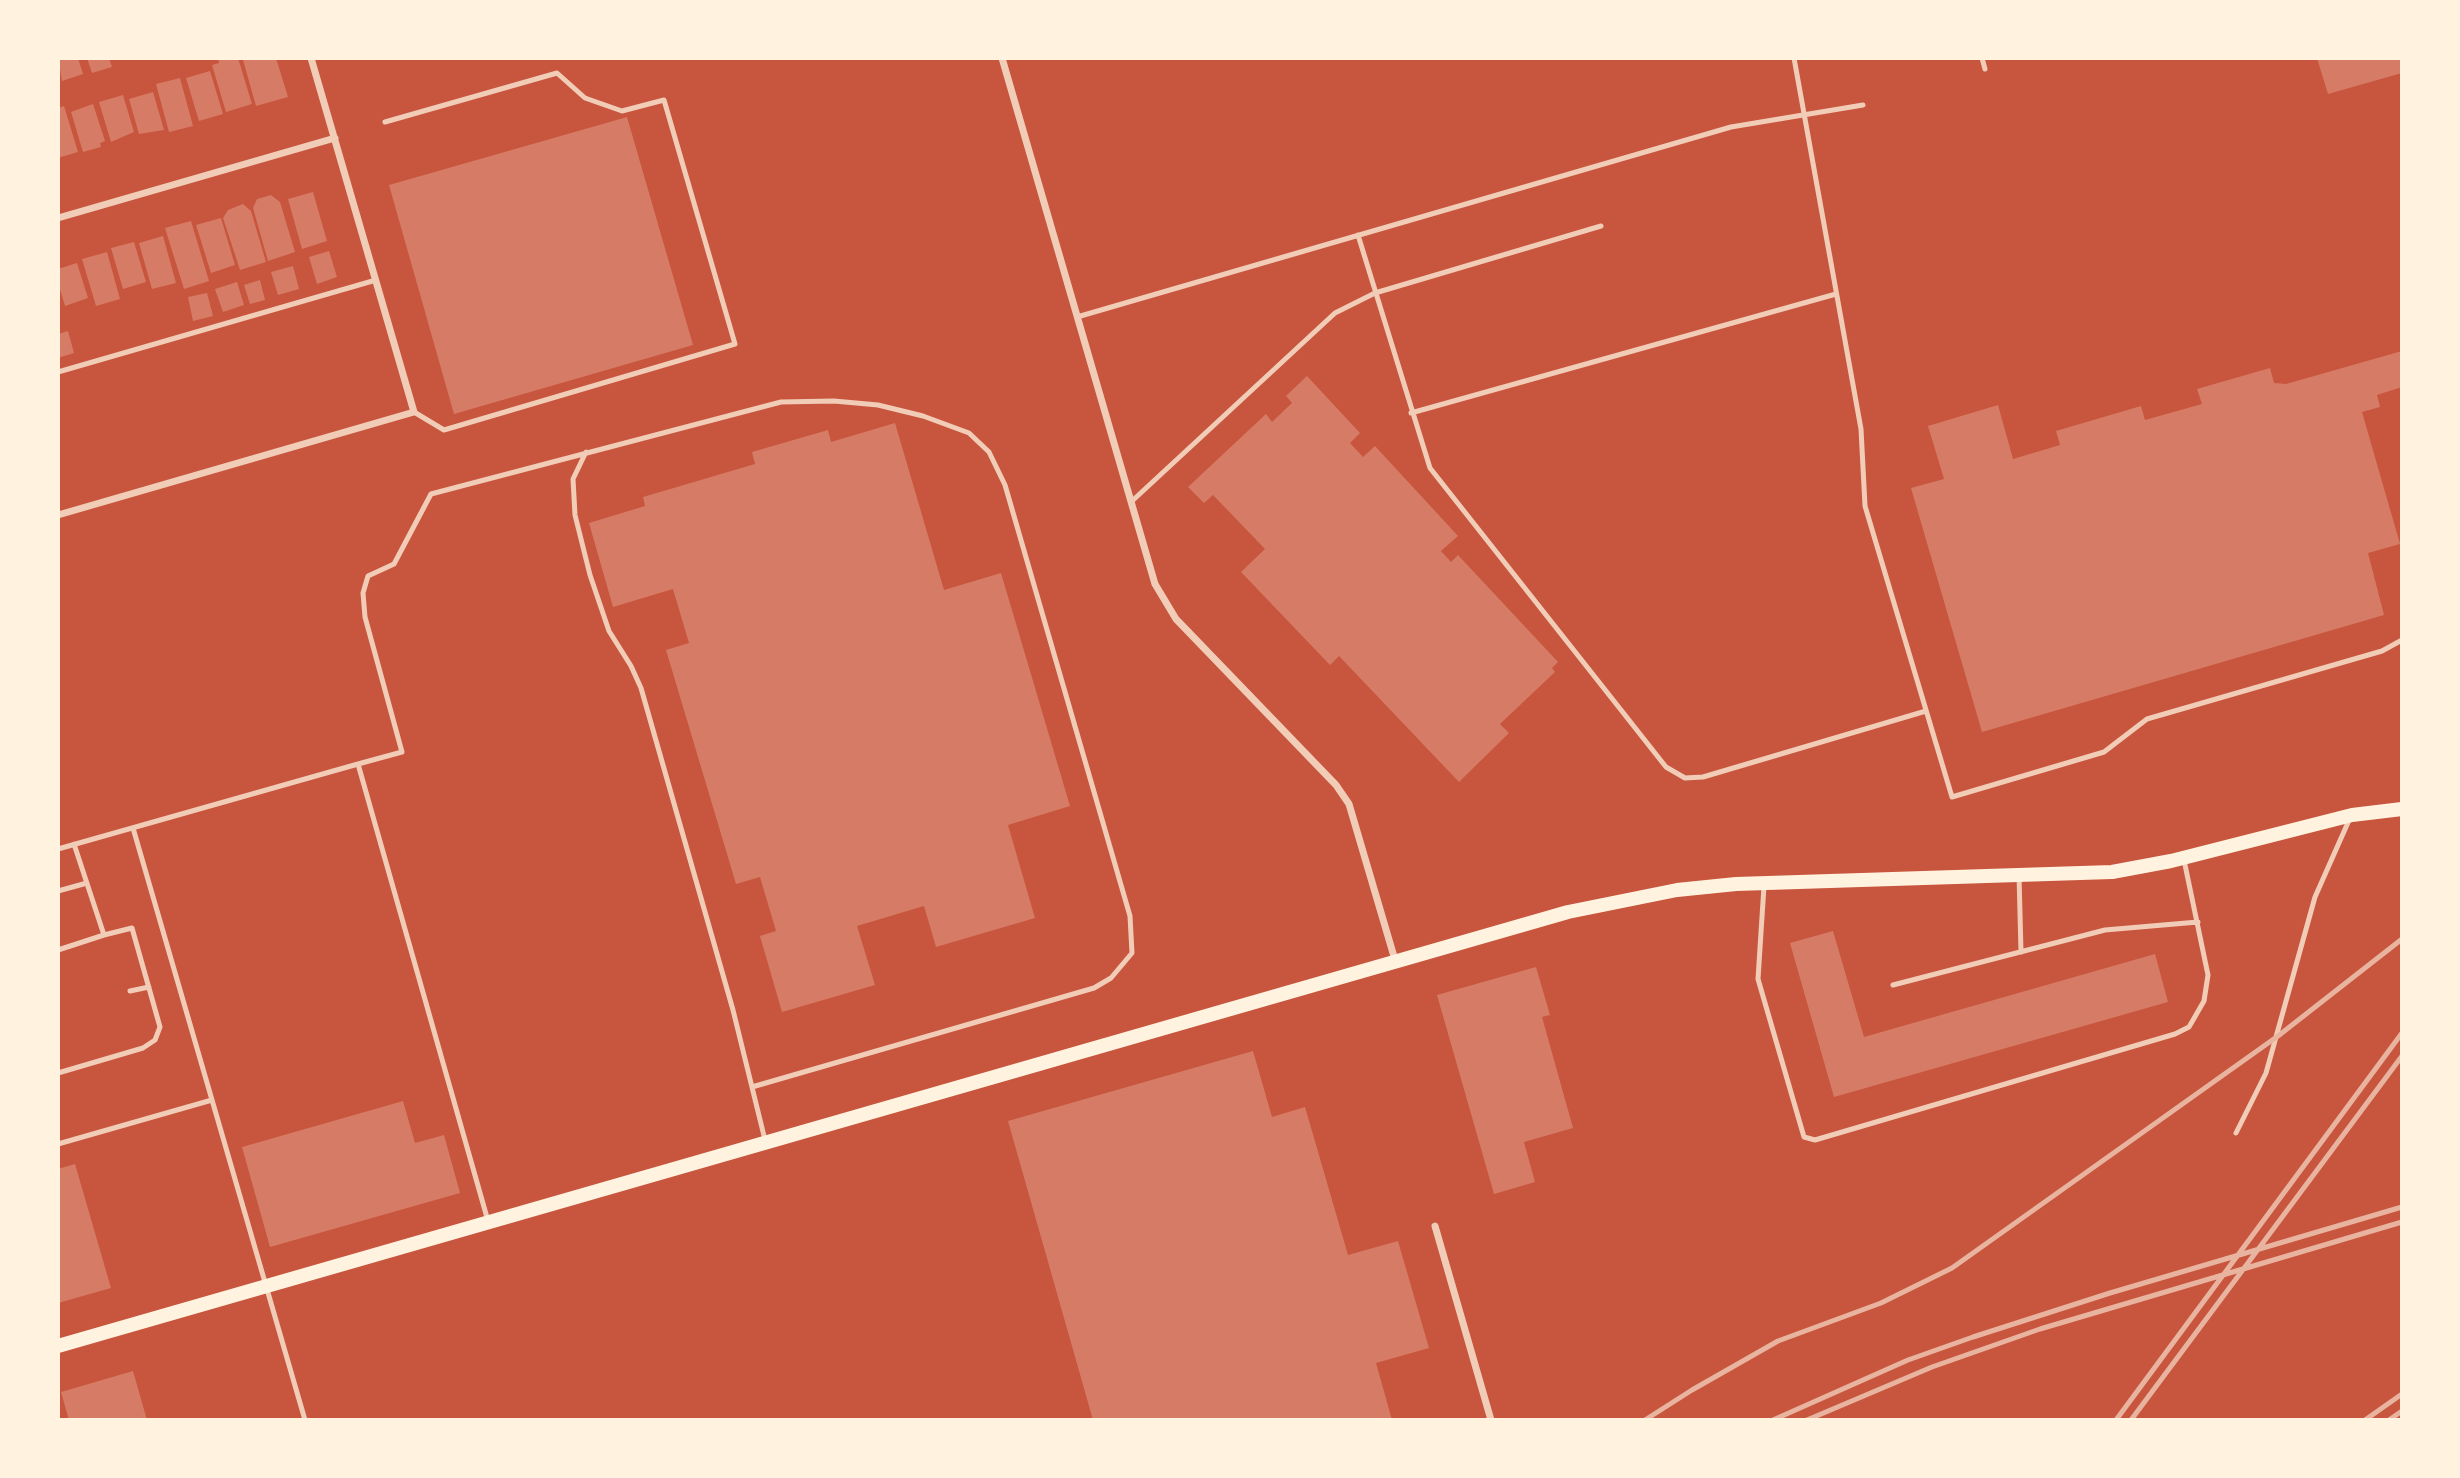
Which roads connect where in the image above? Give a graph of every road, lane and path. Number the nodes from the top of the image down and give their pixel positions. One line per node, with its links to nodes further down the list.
1 (311, 58): 9 (street)
2 (1002, 58): 16 (street)
3 (1794, 58): 7 (lane)
4 (1982, 58): 5 (lane)
5 (1985, 69)
6 (1863, 105): 7 (lane)
7 (1804, 115): 12 (lane); 15 (lane)
8 (385, 122): 18 (lane)
9 (335, 138): 10 (street); 13 (street)
10 (58, 218)
11 (1601, 226): 14 (lane)
12 (1358, 235): 14 (lane); 16 (lane)
13 (376, 280): 17 (lane); 18 (street)
14 (1375, 293): 19 (lane); 21 (lane)
15 (1836, 294): 19 (lane); 24 (lane)
16 (1077, 317): 21 (street)
17 (58, 372)
18 (414, 412): 22 (street)
19 (1411, 413): 24 (lane)
20 (586, 452): 25 (lane); 45 (lane); 45 (lane)
21 (1131, 502): 40 (street)
22 (58, 515)
23 (2402, 640): 24 (lane)
24 (1926, 711)
25 (358, 764): 28 (lane); 50 (lane)
26 (2402, 809): 27 (main road)
27 (2352, 815): 31 (main road); 47 (lane)
28 (133, 828): 29 (lane); 46 (lane)
29 (74, 844): 30 (lane); 33 (lane)
30 (58, 849)
31 (2183, 857): 32 (main road); 36 (lane)
32 (2019, 875): 34 (main road); 39 (lane)
33 (87, 883): 35 (lane); 37 (lane)
34 (1764, 883): 36 (lane); 40 (main road)
35 (58, 891)
36 (2198, 922): 39 (lane)
37 (104, 935): 38 (lane); 42 (lane)
38 (58, 950)
39 (2021, 952): 41 (lane)
40 (1395, 960): 48 (main road)
41 (1893, 985)
42 (149, 987): 43 (lane); 44 (lane)
43 (130, 991)
44 (58, 1073)
45 (752, 1087): 48 (lane)
46 (212, 1100): 49 (lane); 52 (lane)
47 (2236, 1133)
48 (766, 1142): 50 (main road)
49 (58, 1144)
50 (488, 1221): 52 (main road)
51 (1435, 1226): 55 (street)
52 (266, 1285): 53 (main road); 54 (lane)
53 (58, 1346)
54 (304, 1420)
55 (1491, 1420)

